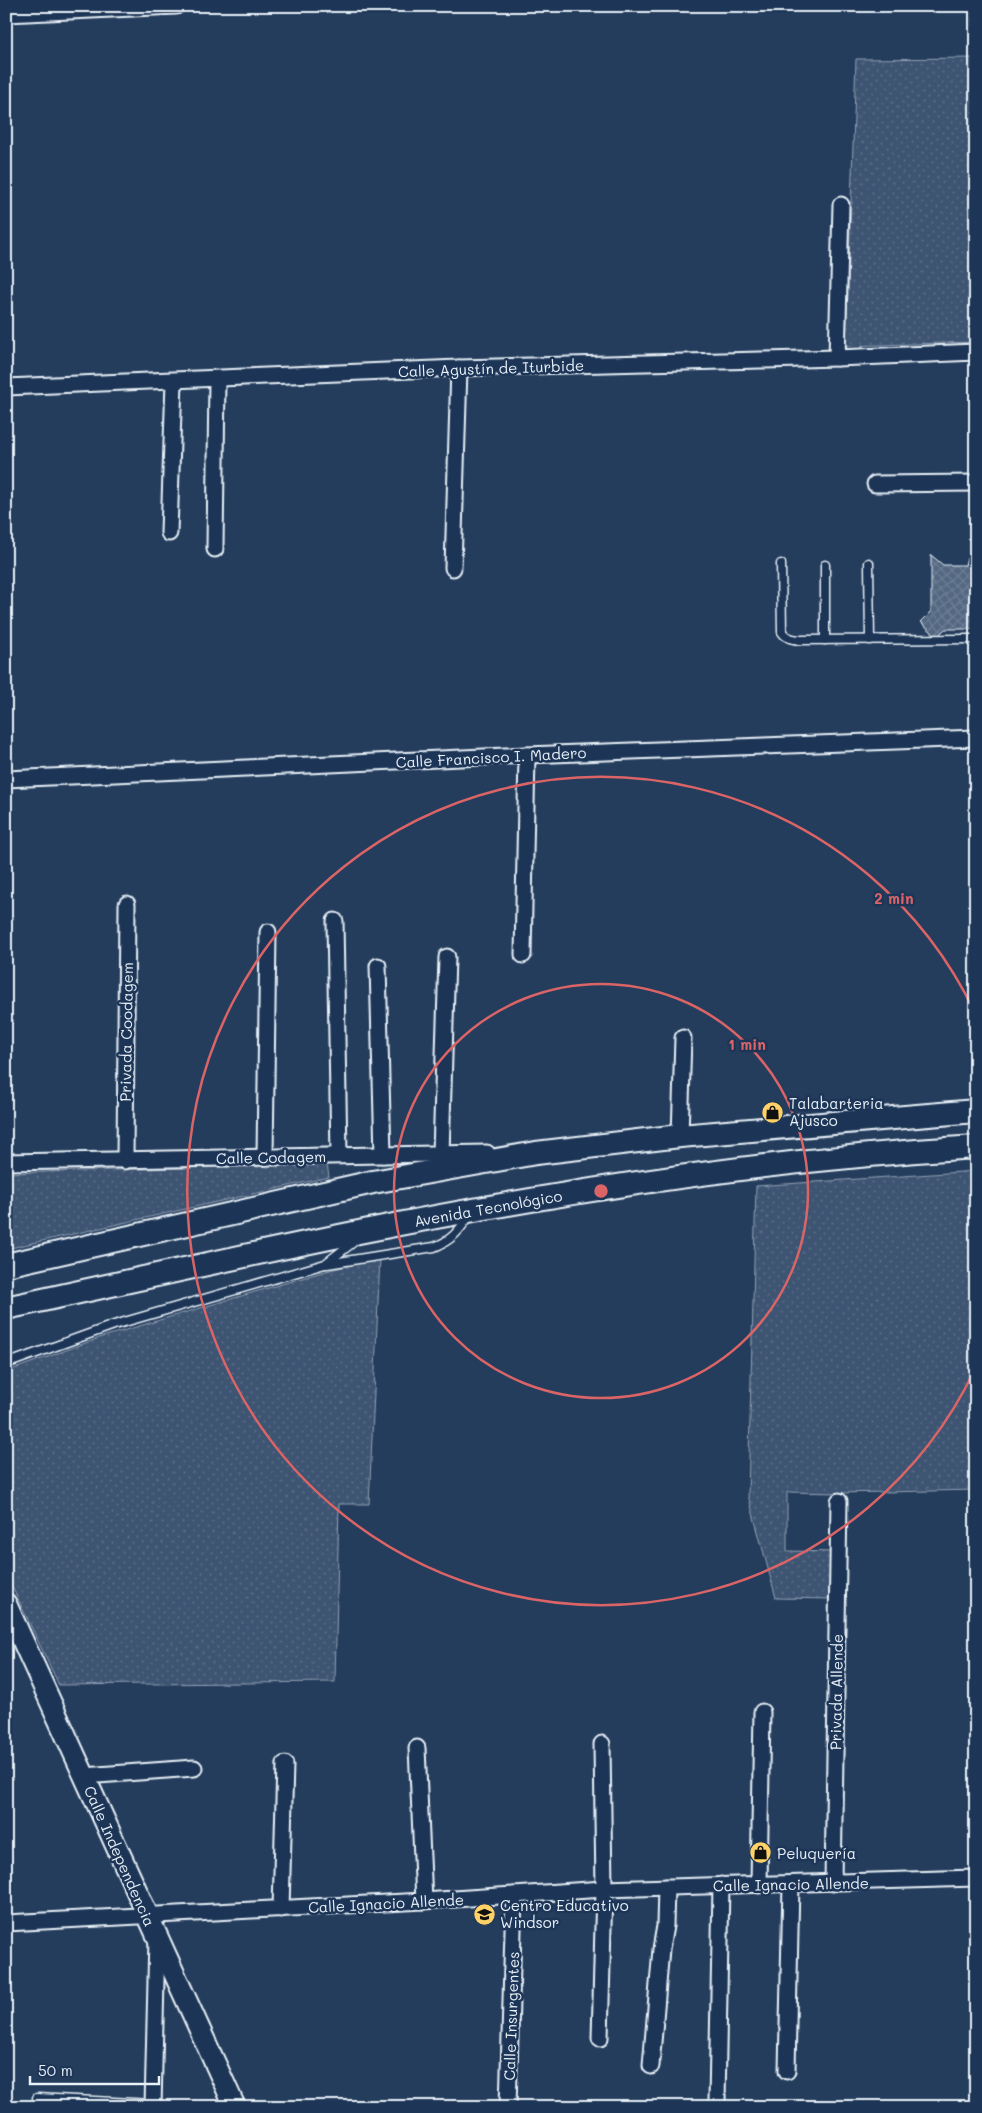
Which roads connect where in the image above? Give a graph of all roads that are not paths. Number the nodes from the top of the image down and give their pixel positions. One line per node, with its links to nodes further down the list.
1 (176, 6): 2 (street)
2 (24, 10): 3 (street)
3 (6, 14)
4 (841, 205): 6 (street)
5 (976, 352): 6 (street, Calle Agustín de Iturbide)
6 (836, 358): 7 (street, Calle Agustín de Iturbide)
7 (459, 368): 8 (street, Calle Agustín de Iturbide); 18 (street)
8 (217, 379): 9 (street, Calle Agustín de Iturbide); 14 (street)
9 (174, 380): 10 (street, Calle Agustín de Iturbide); 13 (street)
10 (6, 388)
11 (976, 483): 12 (street)
12 (875, 484)
13 (169, 533)
14 (215, 549)
15 (869, 563): 21 (lane)
16 (781, 564): 20 (lane)
17 (825, 565): 20 (lane)
18 (453, 568)
19 (976, 639): 21 (lane)
20 (825, 640): 21 (lane)
21 (870, 640)
22 (976, 738): 23 (street, Calle Francisco I. Madero)
23 (527, 755): 24 (street, Calle Francisco I. Madero); 28 (street)
24 (6, 779)
25 (127, 904): 40 (street, Privada Coodagem)
26 (335, 921): 37 (street)
27 (268, 932): 39 (street)
28 (523, 955)
29 (447, 957): 36 (street)
30 (378, 966): 38 (street)
31 (683, 1038): 33 (street)
32 (976, 1111): 33 (main road)
33 (680, 1136): 35 (main road)
34 (976, 1147): 42 (main road, Avenida Tecnológico)
35 (536, 1152): 36 (street, Calle Codagem); 45 (main road)
36 (441, 1154): 38 (street, Calle Codagem)
37 (339, 1155): 38 (street, Calle Codagem); 39 (street, Calle Codagem)
38 (383, 1155)
39 (265, 1157): 40 (street, Calle Codagem)
40 (125, 1161): 41 (street, Calle Codagem)
41 (6, 1162)
42 (471, 1212): 43 (main road, Avenida Tecnológico); 44 (lane)
43 (370, 1230): 44 (lane); 46 (main road, Avenida Tecnológico)
44 (325, 1264): 47 (lane)
45 (6, 1265)
46 (6, 1308)
47 (6, 1364)
48 (839, 1501): 57 (street, Privada Allende)
49 (6, 1604): 55 (street, Calle Independencia)
50 (762, 1712): 60 (street)
51 (602, 1744): 62 (street)
52 (417, 1748): 64 (street)
53 (285, 1764): 65 (street)
54 (194, 1768): 55 (street)
55 (84, 1776): 66 (street, Calle Independencia)
56 (976, 1878): 57 (street, Calle Ignacio Allende)
57 (833, 1883): 58 (street, Calle Ignacio Allende)
58 (791, 1884): 60 (street, Calle Ignacio Allende); 71 (street)
59 (721, 1885): 60 (street, Calle Ignacio Allende); 61 (street, Calle Ignacio Allende); 73 (street)
60 (759, 1885)
61 (666, 1887): 62 (street, Calle Ignacio Allende); 70 (street)
62 (604, 1889): 63 (street, Calle Ignacio Allende); 69 (street)
63 (514, 1894): 64 (street, Calle Ignacio Allende); 76 (street, Calle Insurgentes)
64 (424, 1901): 65 (street, Calle Ignacio Allende)
65 (281, 1909): 66 (street, Calle Ignacio Allende)
66 (147, 1915): 67 (street, Calle Ignacio Allende); 68 (street, Calle Independencia)
67 (6, 1923)
68 (156, 1938): 74 (street); 75 (street, Calle Independencia)
69 (600, 2038)
70 (651, 2066)
71 (787, 2071)
72 (37, 2098): 74 (lane)
73 (717, 2102)
74 (153, 2105)
75 (234, 2107)
76 (508, 2107)

